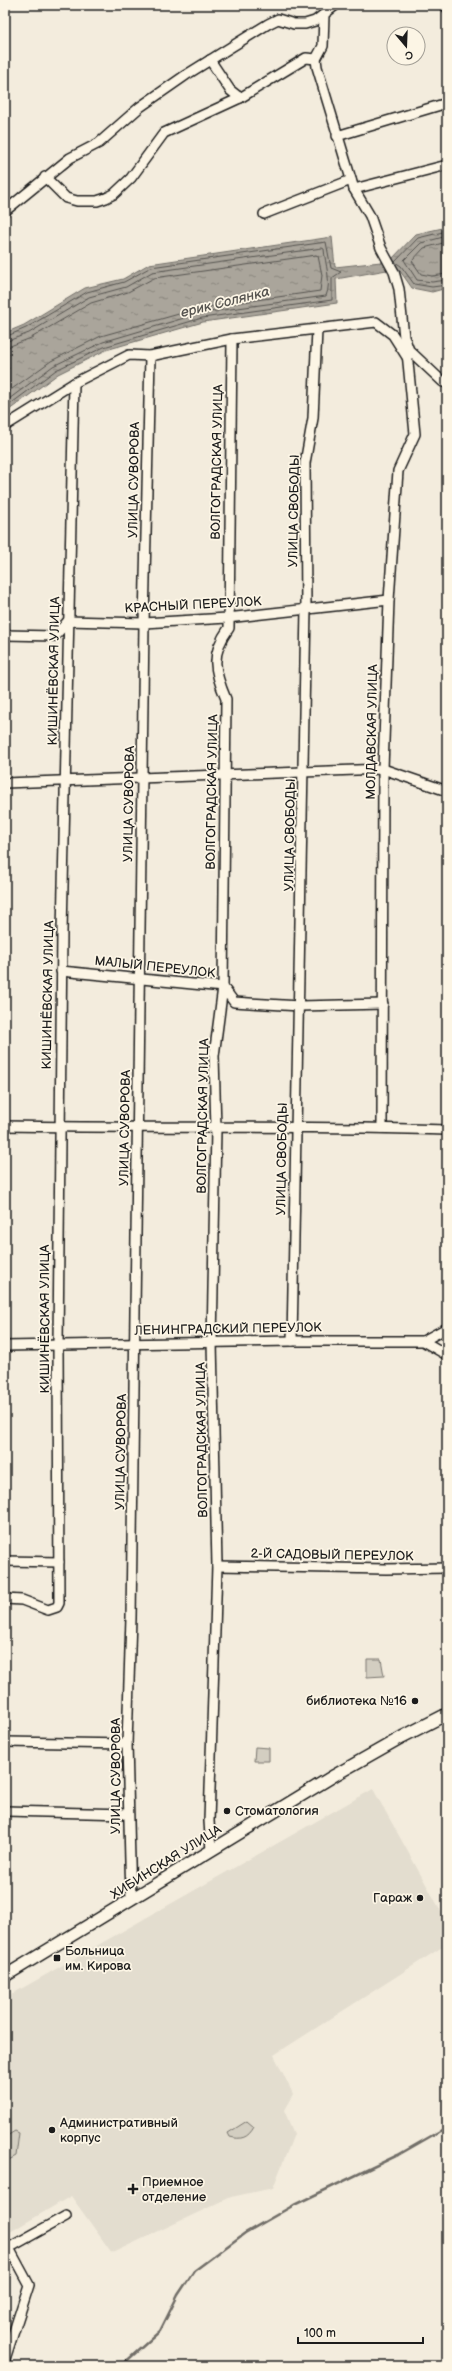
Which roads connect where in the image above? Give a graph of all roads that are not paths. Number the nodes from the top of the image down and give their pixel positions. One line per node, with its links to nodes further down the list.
1 (336, 5): 4 (street)
2 (445, 5): 3 (street)
3 (447, 8)
4 (324, 15): 5 (street); 6 (street)
5 (316, 59): 7 (street); 9 (street, МОЛДАВСКАЯ УЛИЦА)
6 (210, 60): 7 (street); 11 (street)
7 (240, 98): 11 (street)
8 (447, 103): 9 (street)
9 (337, 136): 12 (street, МОЛДАВСКАЯ УЛИЦА)
10 (447, 165): 13 (street)
11 (45, 177): 14 (street)
12 (351, 180): 13 (street, МОЛДАВСКАЯ УЛИЦА); 15 (street)
13 (354, 189): 18 (street, МОЛДАВСКАЯ УЛИЦА)
14 (5, 211)
15 (264, 214)
16 (317, 330): 17 (street); 20 (street); 25 (street, УЛИЦА СВОБОДЫ)
17 (232, 339): 19 (street); 26 (street, ВОЛГОГРАДСКАЯ УЛИЦА)
18 (406, 342): 20 (street, МОЛДАВСКАЯ УЛИЦА); 22 (street)
19 (150, 356): 21 (street); 28 (street, УЛИЦА СУВОРОВА)
20 (407, 358): 24 (street, МОЛДАВСКАЯ УЛИЦА)
21 (74, 382): 23 (street); 27 (street, КИШИНЁВСКАЯ УЛИЦА)
22 (447, 382)
23 (5, 426)
24 (389, 600): 25 (street, КРАСНЫЙ ПЕРЕУЛОК); 30 (street, МОЛДАВСКАЯ УЛИЦА)
25 (306, 609): 26 (street, КРАСНЫЙ ПЕРЕУЛОК); 31 (street, УЛИЦА СВОБОДЫ)
26 (227, 618): 28 (street, КРАСНЫЙ ПЕРЕУЛОК); 32 (street, ВОЛГОГРАДСКАЯ УЛИЦА)
27 (68, 621): 28 (street, КРАСНЫЙ ПЕРЕУЛОК); 29 (street); 34 (street, КИШИНЁВСКАЯ УЛИЦА)
28 (144, 623): 33 (street, УЛИЦА СУВОРОВА)
29 (5, 635)
30 (384, 769): 31 (street); 36 (street); 40 (street, МОЛДАВСКАЯ УЛИЦА)
31 (304, 773): 32 (street); 41 (street, УЛИЦА СВОБОДЫ)
32 (224, 776): 33 (street); 39 (street, ВОЛГОГРАДСКАЯ УЛИЦА)
33 (143, 778): 34 (street); 38 (street, УЛИЦА СУВОРОВА)
34 (65, 780): 35 (street); 37 (street, КИШИНЁВСКАЯ УЛИЦА)
35 (5, 783)
36 (447, 791)
37 (61, 971): 38 (street, МАЛЫЙ ПЕРЕУЛОК); 43 (street, КИШИНЁВСКАЯ УЛИЦА)
38 (140, 979): 39 (street, МАЛЫЙ ПЕРЕУЛОК); 44 (street, УЛИЦА СУВОРОВА)
39 (223, 987): 41 (street, МАЛЫЙ ПЕРЕУЛОК); 47 (street, ВОЛГОГРАДСКАЯ УЛИЦА)
40 (382, 1004): 41 (street, МАЛЫЙ ПЕРЕУЛОК); 46 (street, МОЛДАВСКАЯ УЛИЦА)
41 (300, 1006): 45 (street, УЛИЦА СВОБОДЫ)
42 (5, 1126): 43 (street)
43 (60, 1127): 44 (street); 54 (street, КИШИНЁВСКАЯ УЛИЦА)
44 (138, 1127): 47 (street); 53 (street, УЛИЦА СУВОРОВА)
45 (296, 1127): 46 (street); 47 (street); 50 (street, УЛИЦА СВОБОДЫ)
46 (382, 1128): 48 (street)
47 (216, 1129): 52 (street, ВОЛГОГРАДСКАЯ УЛИЦА)
48 (447, 1130)
49 (447, 1328): 51 (street)
50 (292, 1341): 51 (street, ЛЕНИНГРАДСКИЙ ПЕРЕУЛОК); 52 (street, ЛЕНИНГРАДСКИЙ ПЕРЕУЛОК)
51 (423, 1341): 56 (street)
52 (212, 1342): 53 (street, ЛЕНИНГРАДСКИЙ ПЕРЕУЛОК); 59 (street, ВОЛГОГРАДСКАЯ УЛИЦА)
53 (135, 1344): 54 (street, ЛЕНИНГРАДСКИЙ ПЕРЕУЛОК); 64 (street, УЛИЦА СУВОРОВА)
54 (58, 1345): 55 (street, ЛЕНИНГРАДСКИЙ ПЕРЕУЛОК); 58 (street, КИШИНЁВСКАЯ УЛИЦА)
55 (5, 1346)
56 (447, 1355)
57 (5, 1561): 58 (street)
58 (59, 1562): 61 (street, КИШИНЁВСКАЯ УЛИЦА)
59 (217, 1566): 60 (street, 2-Й САДОВЫЙ ПЕРЕУЛОК); 67 (street, ВОЛГОГРАДСКАЯ УЛИЦА)
60 (447, 1568)
61 (5, 1599)
62 (447, 1714): 67 (street, ХИБИНСКАЯ УЛИЦА)
63 (5, 1742): 64 (street)
64 (127, 1744): 66 (street, УЛИЦА СУВОРОВА)
65 (5, 1811): 66 (street)
66 (128, 1814): 68 (street, УЛИЦА СУВОРОВА)
67 (211, 1851): 68 (street, ХИБИНСКАЯ УЛИЦА)
68 (131, 1900): 69 (street, ХИБИНСКАЯ УЛИЦА)
69 (5, 1976)
70 (66, 2216): 71 (street)
71 (7, 2249): 72 (street)
72 (5, 2359)

